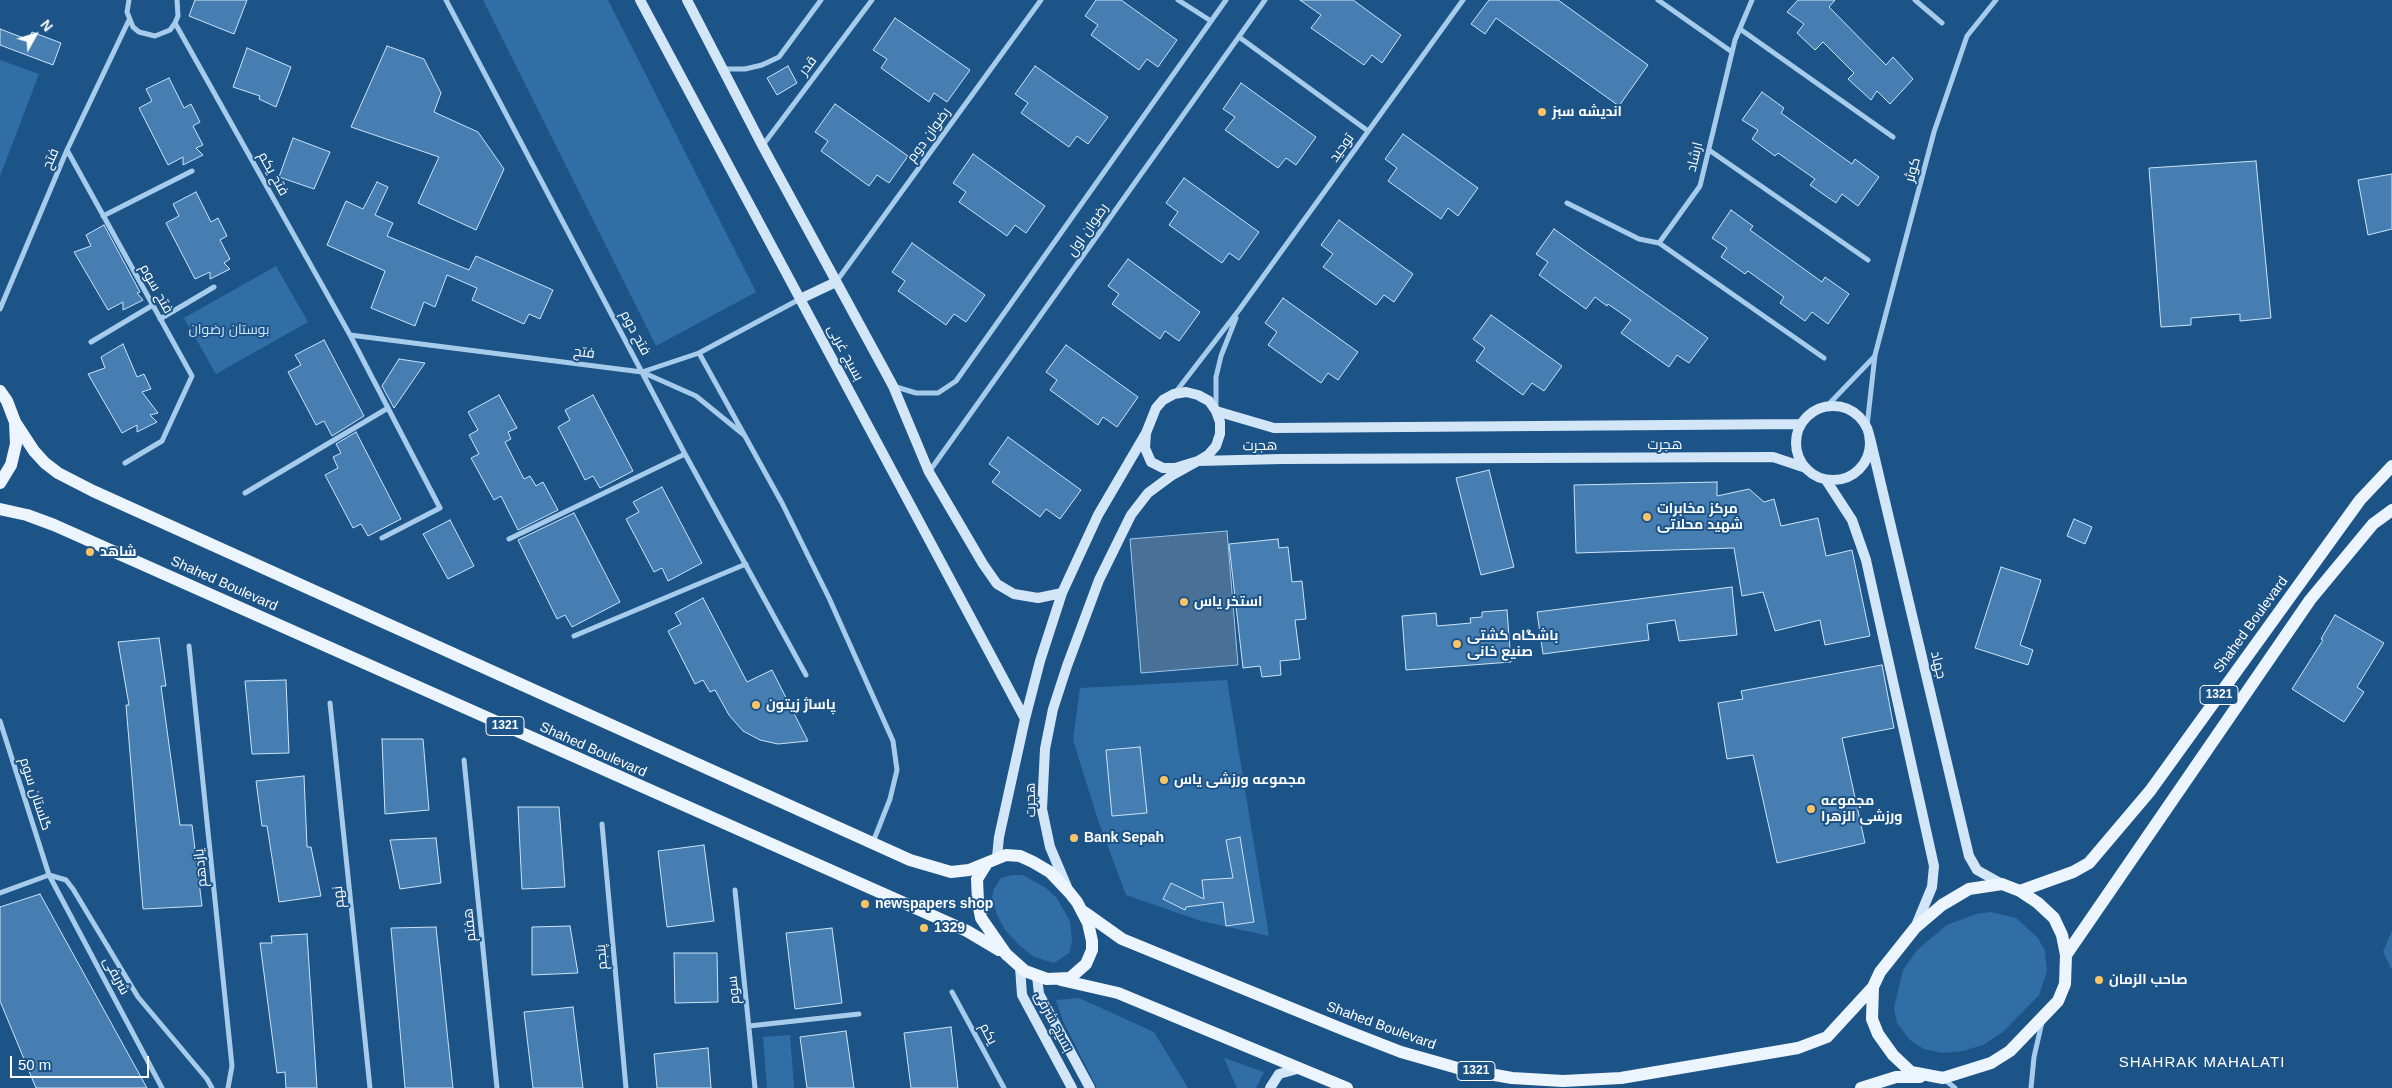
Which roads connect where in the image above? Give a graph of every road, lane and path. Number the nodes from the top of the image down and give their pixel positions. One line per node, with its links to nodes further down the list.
1 (129, 0): 17 (street)
2 (177, 0): 20 (street)
3 (446, 0): 47 (street, فتح دوم)
4 (640, 0): 37 (main road, بسیج غربی)
5 (687, 0): 24 (main road, بسیج غربی)
6 (820, 0): 24 (street, قدر)
7 (872, 0): 27 (street, قدر)
8 (1041, 0): 35 (street, رضوان دوم)
9 (1178, 0): 18 (street)
10 (1226, 0): 18 (street, رضوان اول)
11 (1265, 0): 22 (street, رضوان اول)
12 (1463, 0): 25 (street, توحید)
13 (1658, 0): 23 (street)
14 (1752, 0): 21 (street, ارشاد)
15 (1915, 0): 19 (street)
16 (1996, 0): 45 (street, کوثر)
17 (129, 20): 20 (street); 28 (street, فتح)
18 (1211, 21): 48 (street, رضوان اول)
19 (1942, 23)
20 (175, 24): 42 (street, فتح یکم)
21 (1740, 29): 23 (street, ارشاد); 26 (street)
22 (1238, 37): 25 (street); 65 (street, رضوان اول)
23 (1732, 52): 29 (street, ارشاد)
24 (724, 69): 27 (main road, بسیج غربی)
25 (1368, 131): 40 (street, توحید)
26 (1893, 138)
27 (762, 145): 35 (main road, بسیج غربی)
28 (67, 150): 32 (street, فتح سوم); 39 (street, فتح)
29 (1709, 150): 33 (street, ارشاد); 34 (street)
30 (192, 171): 32 (street)
31 (1567, 203): 33 (street)
32 (103, 216): 38 (street, فتح سوم)
33 (1659, 242): 46 (street)
34 (1868, 260)
35 (836, 282): 37 (main road); 48 (main road, بسیج غربی)
36 (214, 288): 41 (street)
37 (800, 298): 44 (street, فتح); 79 (main road, بسیج غربی)
38 (153, 305): 41 (street, فتح سوم); 43 (street)
39 (0, 310)
40 (1239, 310): 50 (street); 53 (street)
41 (160, 319): 62 (street, فتح سوم)
42 (350, 335): 47 (street, فتح); 52 (street, فتح یکم)
43 (91, 342)
44 (700, 353): 47 (street, فتح); 58 (street)
45 (1875, 356): 51 (street, کوثر); 56 (street, کوثر)
46 (1824, 358)
47 (642, 372): 58 (street); 60 (street, فتح دوم)
48 (893, 386): 65 (main road, بسیج غربی)
49 (0, 391): 54 (main road)
50 (1174, 394): 53 (main road); 57 (main road)
51 (1827, 406): 55 (main road); 56 (main road)
52 (388, 408): 68 (street); 71 (street, فتح یکم)
53 (1216, 410): 55 (main road, هجرت); 61 (main road)
54 (15, 422): 67 (main road); 83 (main road)
55 (1800, 424): 64 (main road)
56 (1867, 426): 59 (main road)
57 (1146, 433): 61 (main road); 74 (main road, هجرت)
58 (746, 436): 83 (street)
59 (1870, 438): 66 (main road); 86 (main road, جهاد)
60 (686, 454): 72 (street); 73 (street, فتح دوم)
61 (1198, 461): 64 (main road, هجرت); 89 (main road, هجرت)
62 (125, 464)
63 (2392, 466): 88 (main road, Shahed Boulevard / 1321)
64 (1806, 468): 66 (main road)
65 (929, 472): 74 (main road, بسیج غربی)
66 (1826, 480): 92 (main road)
67 (0, 483)
68 (245, 493)
69 (0, 509): 93 (main road, Shahed Boulevard / 1321)
70 (2392, 510): 94 (main road, 1321)
71 (382, 538)
72 (509, 539)
73 (746, 564): 75 (street); 77 (street, فتح دوم)
74 (1062, 592): 79 (main road, هجرت)
75 (574, 636)
76 (189, 646): 108 (street, یازدهم)
77 (806, 675)
78 (330, 703): 109 (street, نهم)
79 (1024, 719): 84 (main road, هجرت)
80 (0, 721): 85 (street, گلستان سوم)
81 (464, 760): 110 (street, هفتم)
82 (602, 824): 111 (street, پنجم)
83 (872, 843): 84 (main road)
84 (992, 860): 89 (main road); 93 (main road)
85 (49, 875): 90 (street); 106 (street, شریفی); 107 (street)
86 (2002, 884): 88 (main road); 92 (main road)
87 (735, 890): 102 (street, سوم)
88 (2020, 891): 94 (main road)
89 (1069, 892): 91 (main road)
90 (0, 893)
91 (1084, 912): 97 (main road); 98 (main road, Shahed Boulevard / 1321)
92 (1915, 928): 98 (main road)
93 (1006, 954): 95 (main road)
94 (2066, 955): 101 (main road)
95 (1020, 966): 96 (main road); 114 (main road, بسیج شرقی)
96 (1037, 976): 97 (main road); 115 (main road, بسیج شرقی)
97 (1058, 980): 103 (main road)
98 (1873, 987): 104 (main road)
99 (952, 992): 113 (street, یکم)
100 (860, 1014): 102 (street)
101 (2044, 1018): 105 (main road); 120 (street)
102 (749, 1026): 112 (street, سوم)
103 (1297, 1069): 116 (main road); 117 (main road)
104 (1928, 1077): 105 (main road); 118 (main road)
105 (1943, 1078): 119 (street)
106 (162, 1088)
107 (212, 1088)
108 (228, 1088)
109 (370, 1088)
110 (497, 1088)
111 (626, 1088)
112 (756, 1088)
113 (1004, 1088)
114 (1072, 1088)
115 (1090, 1088)
116 (1270, 1088)
117 (1347, 1088)
118 (1861, 1088)
119 (1955, 1088)
120 (2031, 1088)

